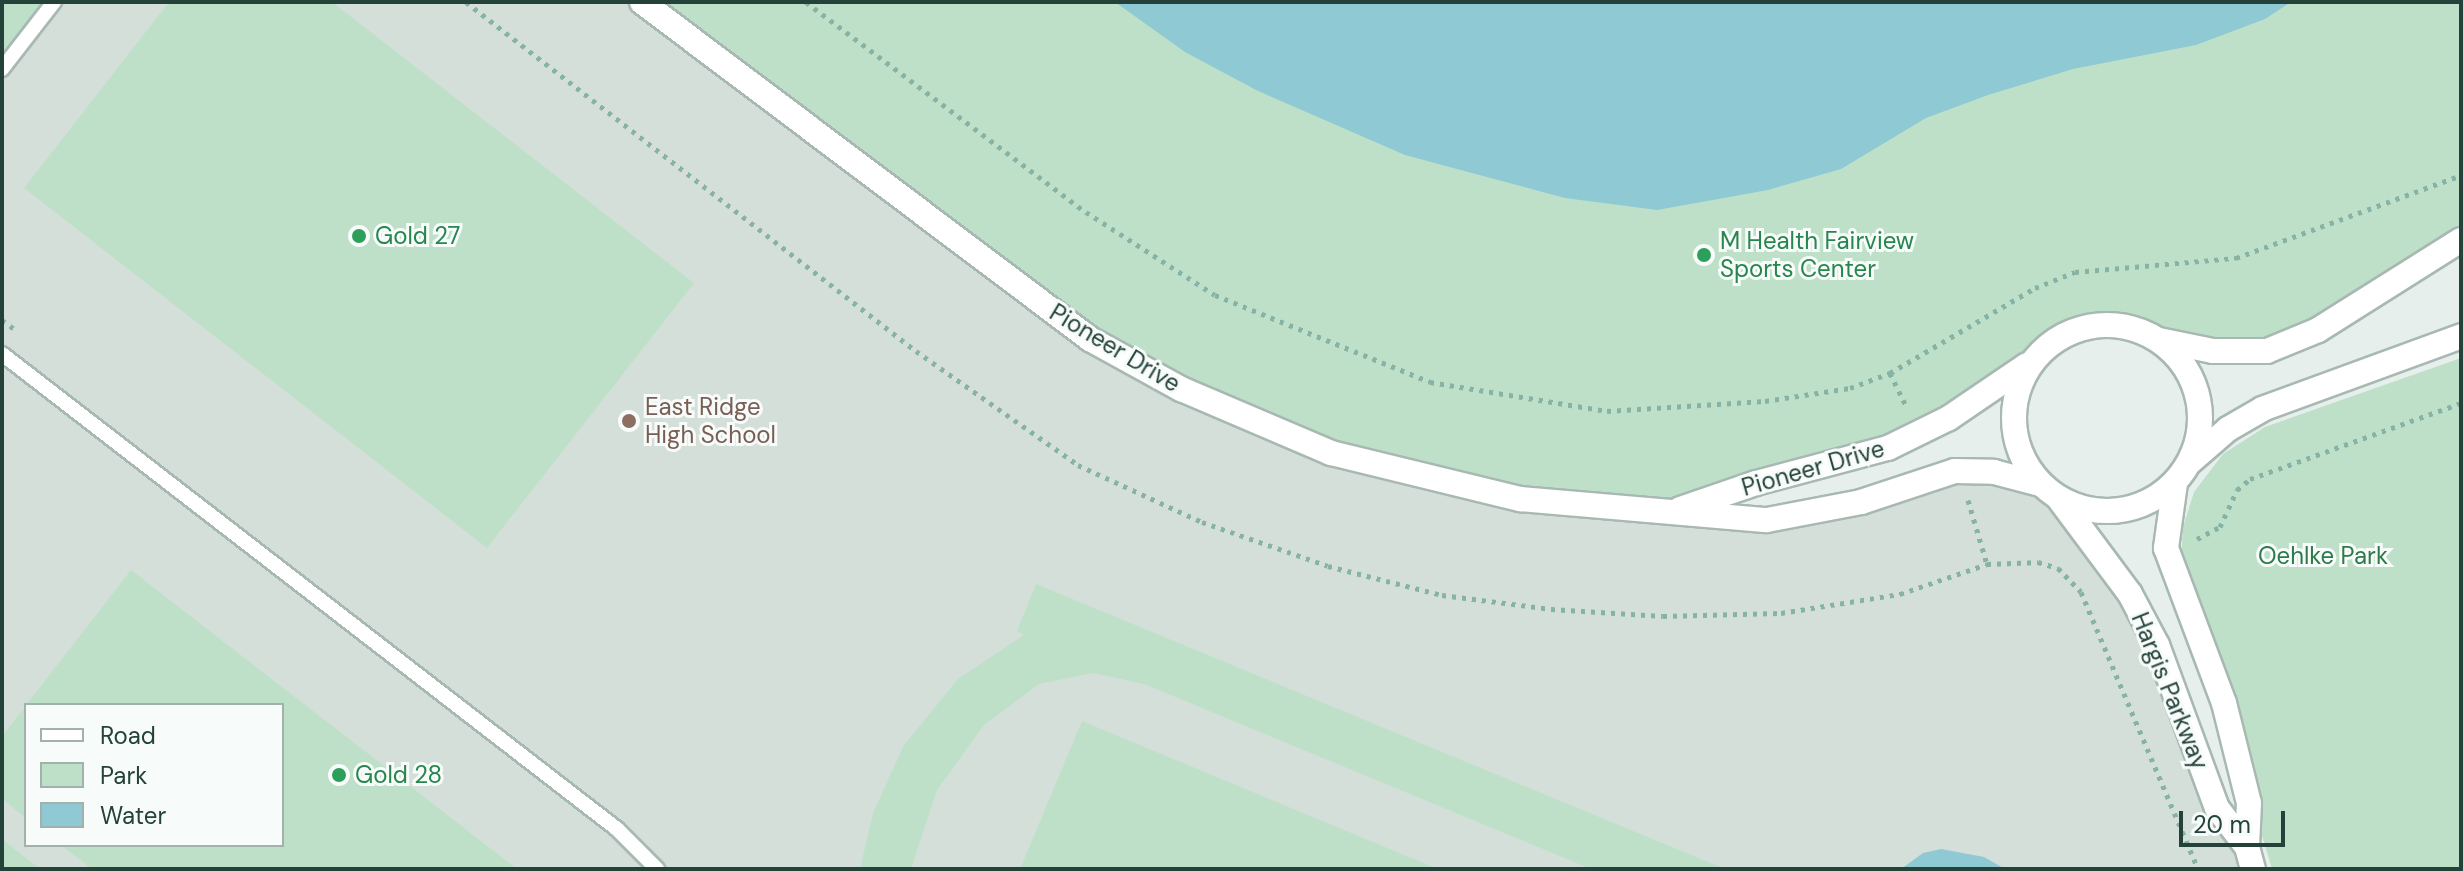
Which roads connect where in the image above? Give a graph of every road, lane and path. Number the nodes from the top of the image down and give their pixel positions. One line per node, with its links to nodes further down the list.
1 (54, 2): 4 (lane)
2 (642, 2): 15 (street, Pioneer Drive)
3 (806, 2): 5 (path)
4 (2, 69)
5 (2461, 175)
6 (2461, 240): 8 (street)
7 (2461, 336): 12 (street)
8 (2158, 339): 10 (street); 12 (street)
9 (2, 354): 19 (lane)
10 (2031, 362): 13 (street); 15 (street, Pioneer Drive)
11 (2461, 403): 16 (path)
12 (2182, 474): 14 (street); 18 (street, Hargis Parkway)
13 (2040, 484): 14 (street); 15 (street, Pioneer Drive)
14 (2060, 499): 18 (street, Hargis Parkway)
15 (1670, 512)
16 (2193, 539)
17 (1987, 564): 20 (path)
18 (2250, 858)
19 (657, 869)
20 (2198, 869)

